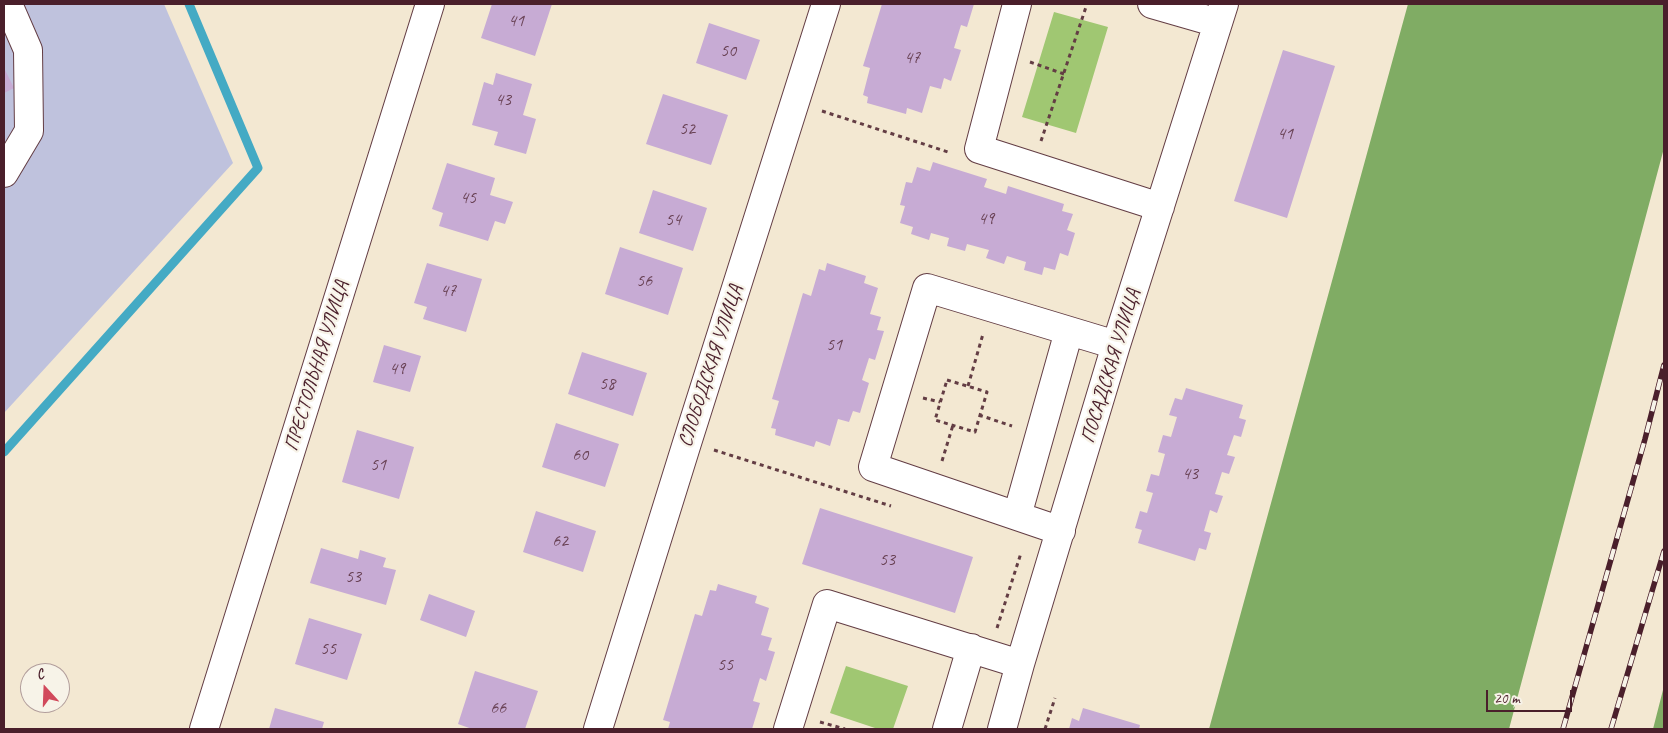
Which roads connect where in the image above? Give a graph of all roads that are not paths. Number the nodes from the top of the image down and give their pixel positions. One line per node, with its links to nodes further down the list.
1 (8, 4): 7 (street)
2 (430, 4): 15 (street, ПРЕСТОЛЬНАЯ УЛИЦА)
3 (826, 4): 16 (street, СЛОБОДСКАЯ УЛИЦА)
4 (1017, 4): 8 (street)
5 (1152, 4): 6 (street)
6 (1221, 13): 8 (street, ПОСАДСКАЯ УЛИЦА)
7 (4, 173)
8 (1160, 207): 10 (street, ПОСАДСКАЯ УЛИЦА)
9 (1069, 331): 10 (street); 11 (street); 11 (street)
10 (1116, 345): 12 (street, ПОСАДСКАЯ УЛИЦА)
11 (1017, 516): 12 (street)
12 (1061, 531): 14 (street, ПОСАДСКАЯ УЛИЦА)
13 (972, 648): 14 (street); 17 (street); 18 (street)
14 (1020, 664): 19 (street, ПОСАДСКАЯ УЛИЦА)
15 (204, 729)
16 (598, 729)
17 (788, 729)
18 (947, 729)
19 (1002, 729)

